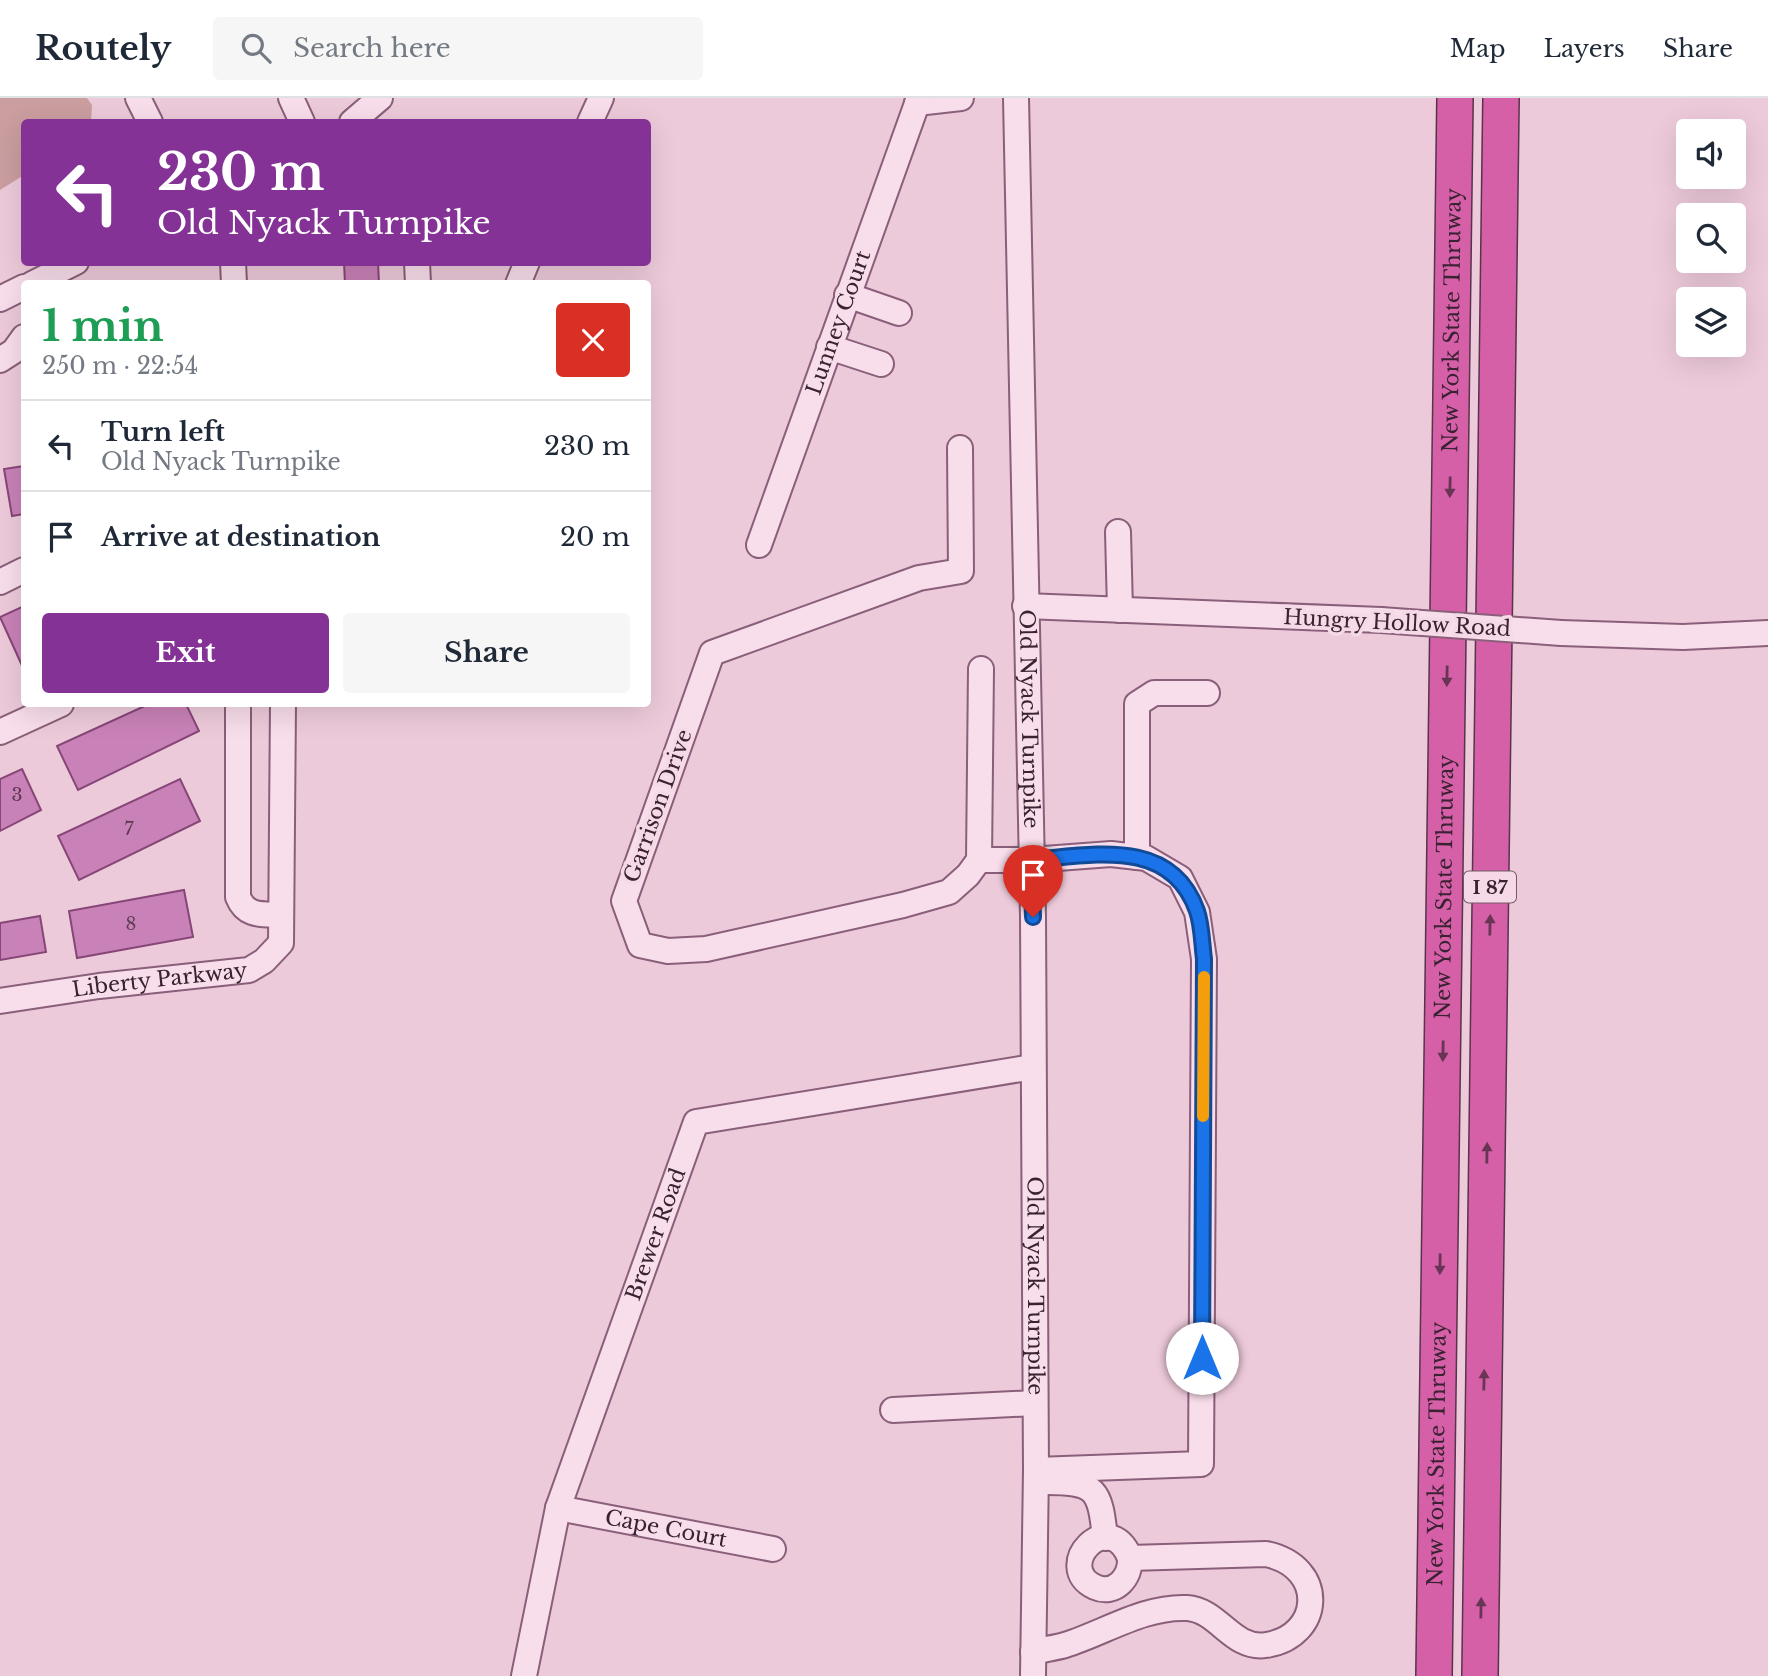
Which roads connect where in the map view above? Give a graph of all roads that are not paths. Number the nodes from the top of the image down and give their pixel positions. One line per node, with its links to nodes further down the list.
1 (138, 98): 10 (street)
2 (291, 98): 11 (street)
3 (380, 98): 12 (street)
4 (601, 98): 13 (street)
5 (961, 98): 9 (street)
6 (1016, 98): 27 (street, Old Nyack Turnpike)
7 (1455, 98): 51 (highway, New York State Thruway / I 87, one-way to 51)
8 (1501, 98): 52 (highway, I 87, one-way to 8)
9 (918, 100): 16 (street, Lunney Court)
10 (148, 119)
11 (301, 119)
12 (361, 119)
13 (591, 119)
14 (69, 266): 15 (street)
15 (43, 280)
16 (847, 296): 17 (street); 19 (street, Lunney Court)
17 (899, 313)
18 (21, 341): 20 (street)
19 (829, 346): 21 (street); 24 (street, Lunney Court)
20 (0, 360)
21 (881, 364)
22 (960, 448): 37 (street, Garrison Drive)
23 (1118, 532): 28 (street)
24 (759, 545)
25 (21, 572): 26 (street)
26 (0, 582)
27 (1026, 606): 28 (street, Hungry Hollow Road); 38 (street, Old Nyack Turnpike)
28 (1120, 610): 29 (street, Hungry Hollow Road, bridge)
29 (1768, 633)
30 (981, 669): 37 (street)
31 (1207, 693): 36 (street)
32 (54, 707): 35 (street)
33 (238, 707): 39 (street)
34 (283, 707): 39 (street, Liberty Parkway)
35 (0, 732)
36 (1138, 857): 38 (street); 44 (street)
37 (979, 860): 38 (street)
38 (1031, 860): 41 (street, Old Nyack Turnpike)
39 (281, 915): 40 (street, Liberty Parkway)
40 (0, 1001)
41 (1033, 1067): 42 (street, Old Nyack Turnpike); 45 (street, Brewer Road)
42 (1035, 1402): 43 (street); 44 (street, Old Nyack Turnpike)
43 (893, 1410)
44 (1035, 1476): 46 (street); 49 (street, Old Nyack Turnpike)
45 (558, 1508): 47 (street, Cape Court); 50 (street, Brewer Road)
46 (1105, 1538): 48 (street); 48 (street)
47 (773, 1549)
48 (1130, 1558): 49 (street)
49 (1033, 1664)
50 (524, 1676)
51 (1434, 1676)
52 (1480, 1676)

